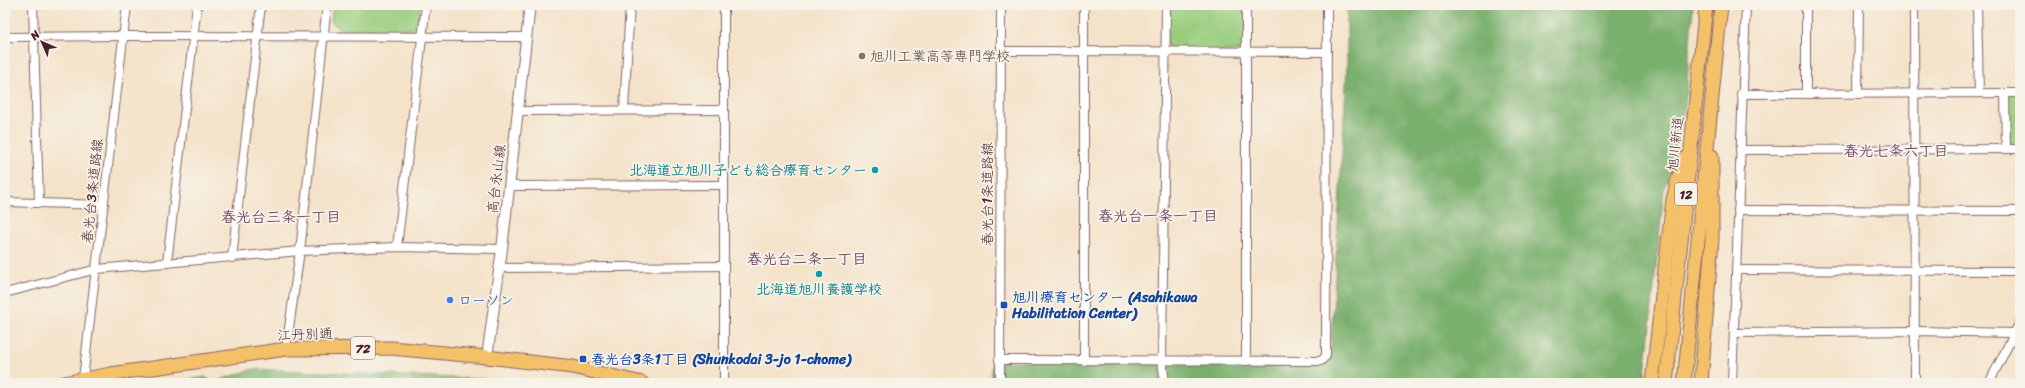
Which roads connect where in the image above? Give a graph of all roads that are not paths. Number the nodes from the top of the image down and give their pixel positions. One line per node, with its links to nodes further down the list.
1 (33, 5): 26 (street)
2 (127, 5): 22 (street, 春光台3条道路線)
3 (197, 5): 27 (street)
4 (261, 5): 28 (street)
5 (327, 5): 23 (street)
6 (426, 5): 24 (street)
7 (530, 5): 29 (street, 高台永山線)
8 (630, 5): 43 (street)
9 (724, 5): 44 (street)
10 (1001, 5): 30 (street, 春光台1条道路線)
11 (1084, 5): 31 (street)
12 (1166, 5): 33 (street)
13 (1246, 5): 32 (street)
14 (1327, 5): 34 (street)
15 (1706, 5): 46 (main road, 旭川新道 / 12)
16 (1721, 5): 42 (main road, 12)
17 (1746, 5): 38 (street)
18 (1806, 5): 39 (street)
19 (1859, 5): 40 (street)
20 (1914, 5): 35 (street)
21 (1977, 5): 36 (street)
22 (123, 36): 26 (street); 27 (street); 55 (street, 春光台3条道路線)
23 (324, 36): 24 (street); 28 (street); 61 (street)
24 (422, 36): 29 (street); 59 (street)
25 (5, 37): 26 (street)
26 (34, 37): 53 (street)
27 (193, 37): 28 (street); 63 (street)
28 (258, 37): 62 (street)
29 (526, 37): 45 (street, 高台永山線)
30 (1001, 50): 31 (street); 77 (street, 春光台1条道路線)
31 (1084, 50): 33 (street); 78 (street)
32 (1246, 51): 33 (street); 34 (street); 80 (street)
33 (1167, 52): 79 (street)
34 (1327, 52): 80 (street)
35 (1915, 93): 36 (street); 40 (street); 50 (street)
36 (1979, 93): 41 (street)
37 (2020, 93): 41 (street)
38 (1741, 94): 39 (street); 49 (street)
39 (1806, 94): 40 (street)
40 (1858, 94)
41 (2005, 94): 47 (street)
42 (1711, 102): 89 (main road, 12); 90 (main road, 12)
43 (624, 110): 44 (street); 45 (street)
44 (724, 110): 51 (street)
45 (518, 111): 52 (street, 高台永山線)
46 (1695, 113): 87 (main road, 12); 88 (main road, 旭川新道 / 12)
47 (2006, 149): 48 (street); 50 (street)
48 (2020, 149)
49 (1740, 150): 50 (street); 56 (street)
50 (1915, 150): 57 (street)
51 (724, 185): 52 (street); 64 (street)
52 (509, 186): 60 (street, 高台永山線)
53 (39, 201): 54 (street); 55 (street)
54 (5, 202)
55 (104, 205): 66 (street, 春光台3条道路線)
56 (1738, 210): 57 (street); 67 (street)
57 (1915, 211): 58 (street); 69 (street)
58 (2020, 211)
59 (397, 247): 60 (street); 61 (street)
60 (502, 249): 65 (street, 高台永山線)
61 (300, 251): 62 (street); 75 (street)
62 (232, 258): 63 (street)
63 (167, 263): 66 (street)
64 (724, 266): 65 (street); 84 (street)
65 (499, 268): 76 (street, 高台永山線)
66 (97, 269): 70 (street); 81 (street, 春光台3条道路線)
67 (1736, 270): 69 (street); 73 (street)
68 (2020, 271): 69 (street)
69 (1916, 272): 72 (street)
70 (5, 293)
71 (2020, 322): 74 (street)
72 (1916, 331): 73 (street); 74 (street); 92 (street)
73 (1734, 333): 91 (street)
74 (2014, 333): 93 (street)
75 (286, 349): 76 (main road, 江丹別通 / 72); 81 (main road, 江丹別通 / 72)
76 (487, 356): 83 (main road, 江丹別通 / 72)
77 (1000, 360): 78 (street); 85 (street, 春光台1条道路線)
78 (1084, 361): 79 (street)
79 (1162, 361): 80 (street); 86 (street)
80 (1246, 361)
81 (83, 379): 82 (main road, 江丹別通 / 72)
82 (64, 383)
83 (642, 383)
84 (724, 383)
85 (1000, 383)
86 (1165, 383)
87 (1652, 383)
88 (1666, 383)
89 (1684, 383)
90 (1701, 383)
91 (1732, 383)
92 (1915, 383)
93 (1989, 383)

